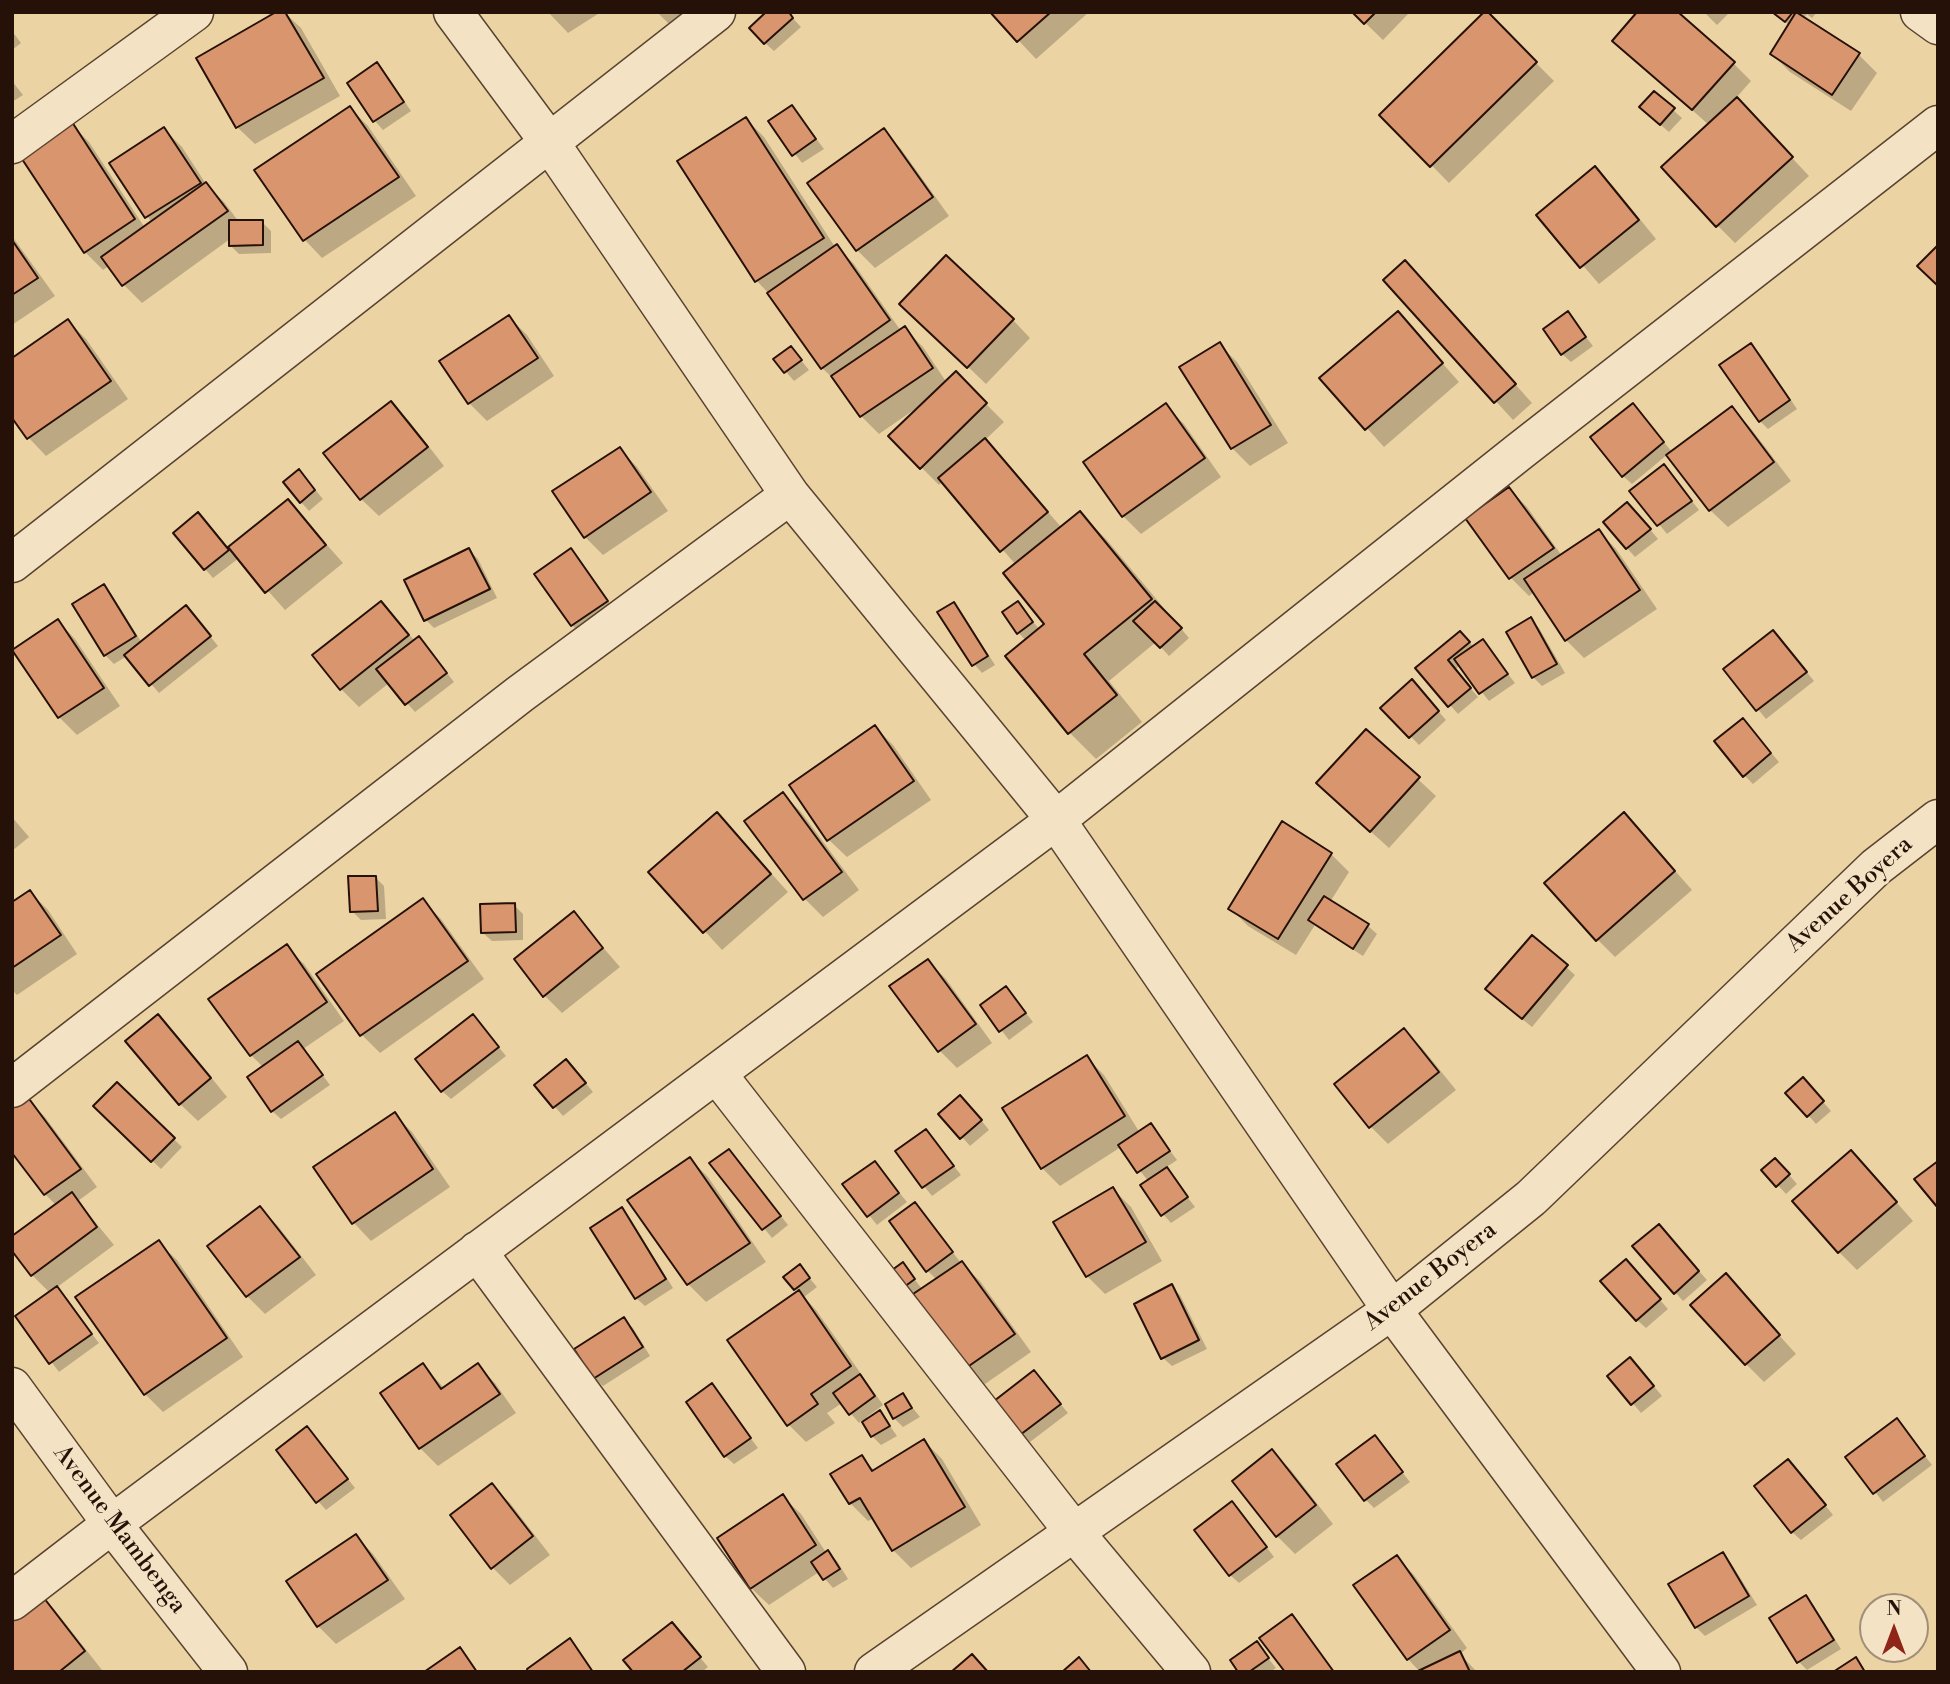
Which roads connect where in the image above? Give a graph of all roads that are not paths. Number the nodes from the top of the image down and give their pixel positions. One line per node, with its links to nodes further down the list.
1 (194, 12): 8 (street)
2 (453, 12): 7 (street)
3 (716, 12): 7 (street)
4 (1920, 12): 5 (street)
5 (1938, 25)
6 (1938, 125): 12 (street)
7 (550, 143): 9 (street); 10 (street)
8 (12, 144)
9 (790, 495): 12 (street); 14 (street)
10 (12, 563)
11 (1938, 819): 16 (street, Avenue Boyera)
12 (1056, 820): 13 (street); 16 (street)
13 (717, 1073): 15 (street); 19 (street)
14 (12, 1088)
15 (477, 1251): 18 (street); 22 (street)
16 (1392, 1310): 19 (street, Avenue Boyera); 25 (street)
17 (12, 1387): 18 (street, Avenue Mambenga)
18 (112, 1524): 20 (street); 21 (street, Avenue Mambenga)
19 (1074, 1532): 23 (street, Avenue Boyera); 24 (street)
20 (12, 1601)
21 (228, 1672)
22 (786, 1672)
23 (874, 1672)
24 (1191, 1672)
25 (1661, 1672)

